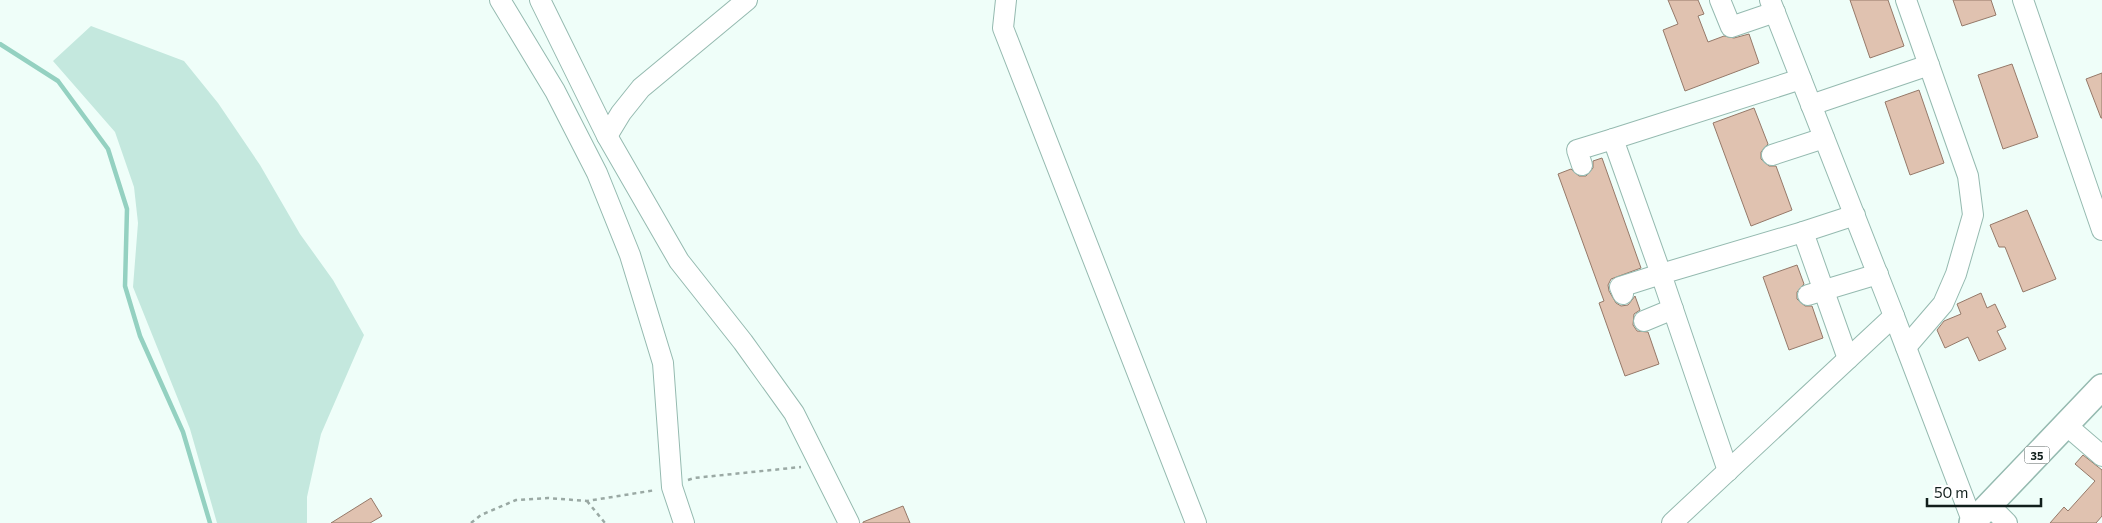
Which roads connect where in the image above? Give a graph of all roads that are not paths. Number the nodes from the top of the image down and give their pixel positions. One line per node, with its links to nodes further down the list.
1 (500, 0): 34 (street)
2 (540, 0): 12 (street)
3 (747, 0): 12 (street)
4 (1006, 0): 36 (street)
5 (1720, 0): 8 (street)
6 (1906, 0): 9 (street)
7 (2023, 0): 18 (street)
8 (1773, 6): 10 (street)
9 (1929, 65): 11 (street); 27 (street)
10 (1802, 80): 11 (street); 14 (street)
11 (1811, 105): 13 (street)
12 (607, 136): 35 (street)
13 (1824, 138): 15 (street); 17 (street)
14 (1613, 139): 16 (street); 20 (street)
15 (1772, 155)
16 (1582, 165)
17 (1855, 215): 19 (street); 21 (street)
18 (2102, 230)
19 (1803, 232): 20 (street); 22 (street)
20 (1661, 274): 23 (street); 24 (street)
21 (1878, 274): 22 (street); 25 (street)
22 (1816, 293): 28 (street)
23 (1623, 294)
24 (1673, 309): 26 (street); 32 (street)
25 (1894, 316): 27 (street); 28 (street)
26 (1644, 322)
27 (1906, 346): 33 (street)
28 (1848, 359): 32 (street)
29 (2102, 387): 30 (main road, 35)
30 (2066, 425): 31 (street); 33 (main road, 35)
31 (2102, 456)
32 (1728, 471): 37 (street)
33 (1978, 517): 38 (street)
34 (684, 523)
35 (849, 523)
36 (1196, 523)
37 (1672, 523)
38 (2007, 523)

